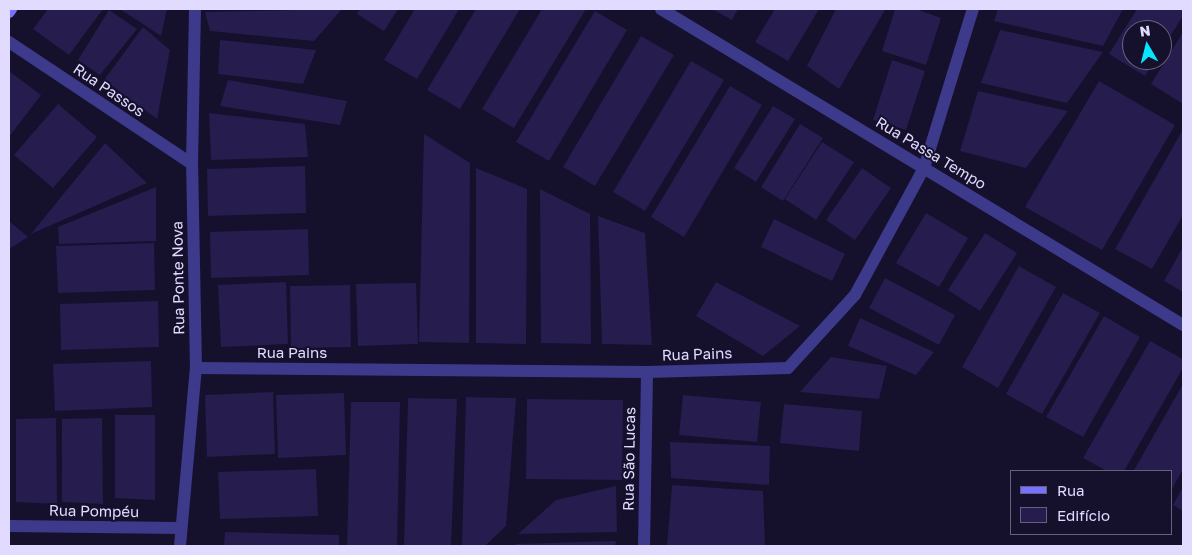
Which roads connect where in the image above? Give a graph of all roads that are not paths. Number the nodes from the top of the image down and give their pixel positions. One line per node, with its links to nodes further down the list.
1 (196, 9): 5 (street, Rua Ponte Nova)
2 (661, 9): 6 (street, Rua Passa Tempo)
3 (973, 9): 6 (street, Rua Pains)
4 (9, 42): 5 (street, Rua Passos)
5 (192, 164): 8 (street, Rua Ponte Nova)
6 (924, 168): 7 (street, Rua Passa Tempo); 9 (street, Rua Pains)
7 (1183, 325)
8 (196, 368): 9 (street, Rua Pains); 11 (street, Rua Ponte Nova)
9 (647, 372): 13 (street, Rua São Lucas)
10 (9, 526): 11 (street, Rua Pompéu)
11 (180, 528): 12 (street, Rua Ponte Nova)
12 (180, 546)
13 (644, 546)

